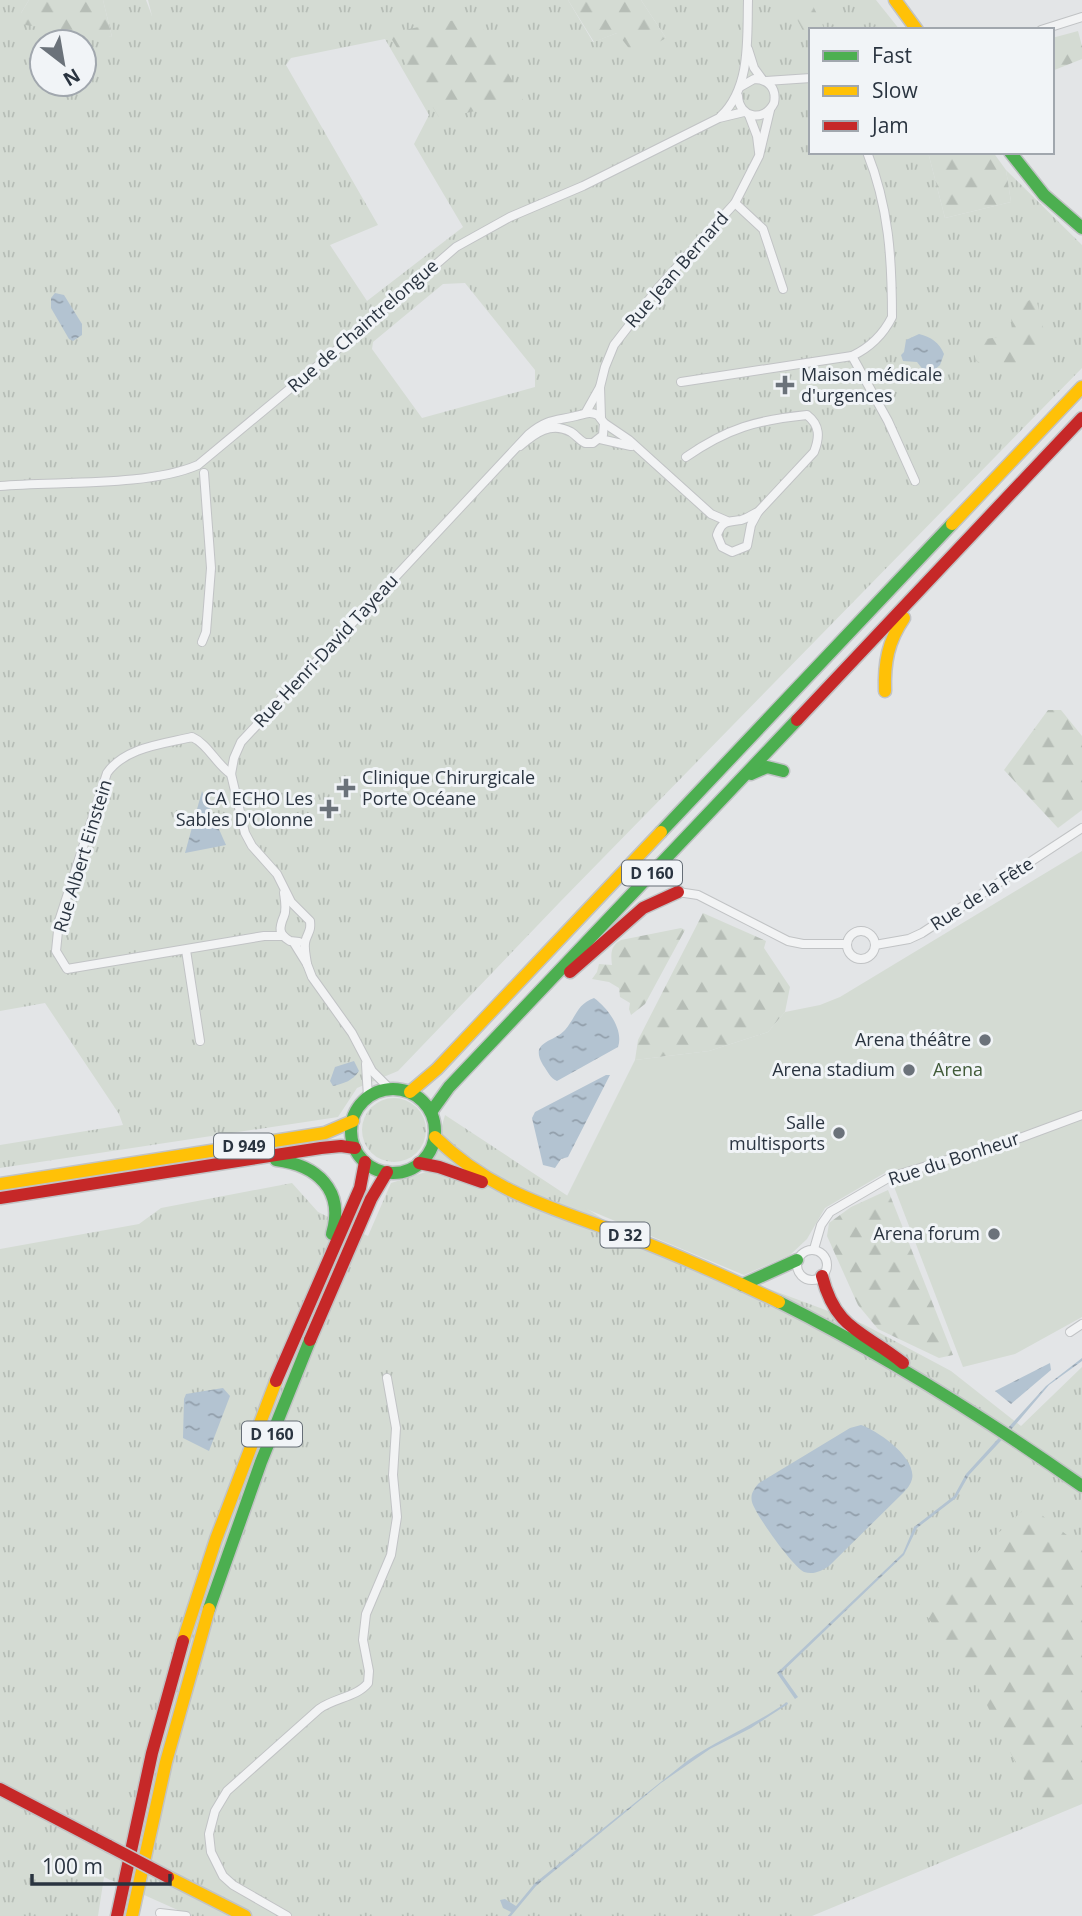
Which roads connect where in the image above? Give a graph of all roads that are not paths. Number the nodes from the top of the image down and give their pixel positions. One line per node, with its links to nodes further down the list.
1 (748, 0): 6 (street)
2 (895, 0): 4 (main road)
3 (1082, 17): 5 (street)
4 (916, 28)
5 (1047, 28)
6 (747, 46): 8 (street); 10 (street)
7 (809, 78): 9 (street)
8 (764, 80): 9 (street); 10 (street); 11 (street)
9 (795, 80): 11 (street)
10 (739, 91): 13 (street); 14 (street, Rue de Chaintrelongue)
11 (775, 97): 12 (street)
12 (770, 110): 13 (street); 17 (street, Rue Jean Bernard)
13 (747, 114): 14 (street, Rue de Chaintrelongue); 17 (street)
14 (719, 118): 37 (street, Rue de Chaintrelongue)
15 (868, 154): 23 (street)
16 (1012, 154): 18 (main road)
17 (759, 156): 19 (street, Rue Jean Bernard)
18 (1044, 195): 20 (main road); 21 (main road)
19 (736, 203): 22 (street); 25 (street, Rue Jean Bernard)
20 (1082, 217)
21 (1082, 228)
22 (783, 289)
23 (852, 356): 24 (street); 36 (street)
24 (681, 382)
25 (600, 387): 27 (street, Rue Jean Bernard); 29 (street, Rue Jean Bernard)
26 (1082, 387): 68 (main road, D 160)
27 (582, 414): 29 (street); 30 (street); 32 (street)
28 (1082, 418): 42 (main road, D 160)
29 (603, 420): 31 (street); 33 (street)
30 (575, 434): 31 (street); 32 (street)
31 (600, 439): 33 (street)
32 (520, 446): 48 (street, Rue Henri-David Tayeau)
33 (640, 450): 39 (street)
34 (686, 457): 38 (street)
35 (204, 473): 45 (street)
36 (915, 481)
37 (0, 486)
38 (758, 512): 40 (street); 44 (street)
39 (711, 514): 41 (street); 43 (street)
40 (740, 520): 41 (street); 44 (street)
41 (727, 521): 43 (street)
42 (980, 528): 46 (main road); 49 (main road, D 160)
43 (718, 530): 44 (street)
44 (749, 531)
45 (202, 642)
46 (885, 691)
47 (783, 771): 49 (main road)
48 (231, 774): 51 (street); 62 (street, Rue Albert Einstein)
49 (722, 798): 65 (main road, D 160)
50 (1082, 828): 61 (street, Rue de la Fête)
51 (282, 883): 53 (street); 54 (street)
52 (678, 892): 60 (street, Rue de la Fête); 65 (main road)
53 (300, 912): 54 (street); 58 (street)
54 (285, 915): 55 (street)
55 (280, 925): 56 (street, Rue Albert Einstein); 57 (street)
56 (264, 936): 57 (street, Rue Albert Einstein); 62 (street, Rue Albert Einstein)
57 (283, 936): 59 (street)
58 (306, 939): 59 (street); 63 (street)
59 (294, 943): 63 (street)
60 (847, 944): 61 (street, Rue de la Fête); 61 (street, Rue de la Fête)
61 (875, 945)
62 (186, 950): 64 (street)
63 (307, 964): 66 (street)
64 (200, 1041)
65 (490, 1044): 70 (main road, D 160)
66 (365, 1057): 67 (street); 69 (street)
67 (390, 1089): 68 (main road); 69 (main road)
68 (410, 1092): 70 (main road)
69 (368, 1097): 72 (main road)
70 (431, 1112): 73 (main road)
71 (1082, 1115): 82 (street, Rue du Bonheur)
72 (352, 1121): 74 (main road); 79 (main road, D 949)
73 (435, 1137): 77 (main road); 80 (main road, D 32)
74 (355, 1149): 75 (main road, D 949); 76 (main road)
75 (263, 1157): 81 (main road, D 949); 86 (main road)
76 (365, 1162): 78 (main road); 86 (main road, D 160)
77 (419, 1163): 78 (main road); 80 (main road, D 32)
78 (387, 1172): 95 (main road, D 160)
79 (0, 1184)
80 (507, 1190): 85 (main road, D 32)
81 (0, 1198)
82 (814, 1249): 83 (street); 84 (street)
83 (797, 1260): 84 (street); 85 (main road)
84 (822, 1276): 89 (main road)
85 (742, 1285): 89 (main road, D 32)
86 (313, 1296): 94 (main road, D 160)
87 (1082, 1324): 88 (street)
88 (1070, 1332)
89 (918, 1377): 91 (main road, D 32)
90 (387, 1378): 98 (street)
91 (1082, 1486)
92 (0, 1789): 97 (main road, bridge)
93 (160, 1913): 96 (street)
94 (117, 1916)
95 (132, 1916)
96 (186, 1916)
97 (245, 1916)
98 (288, 1916)

